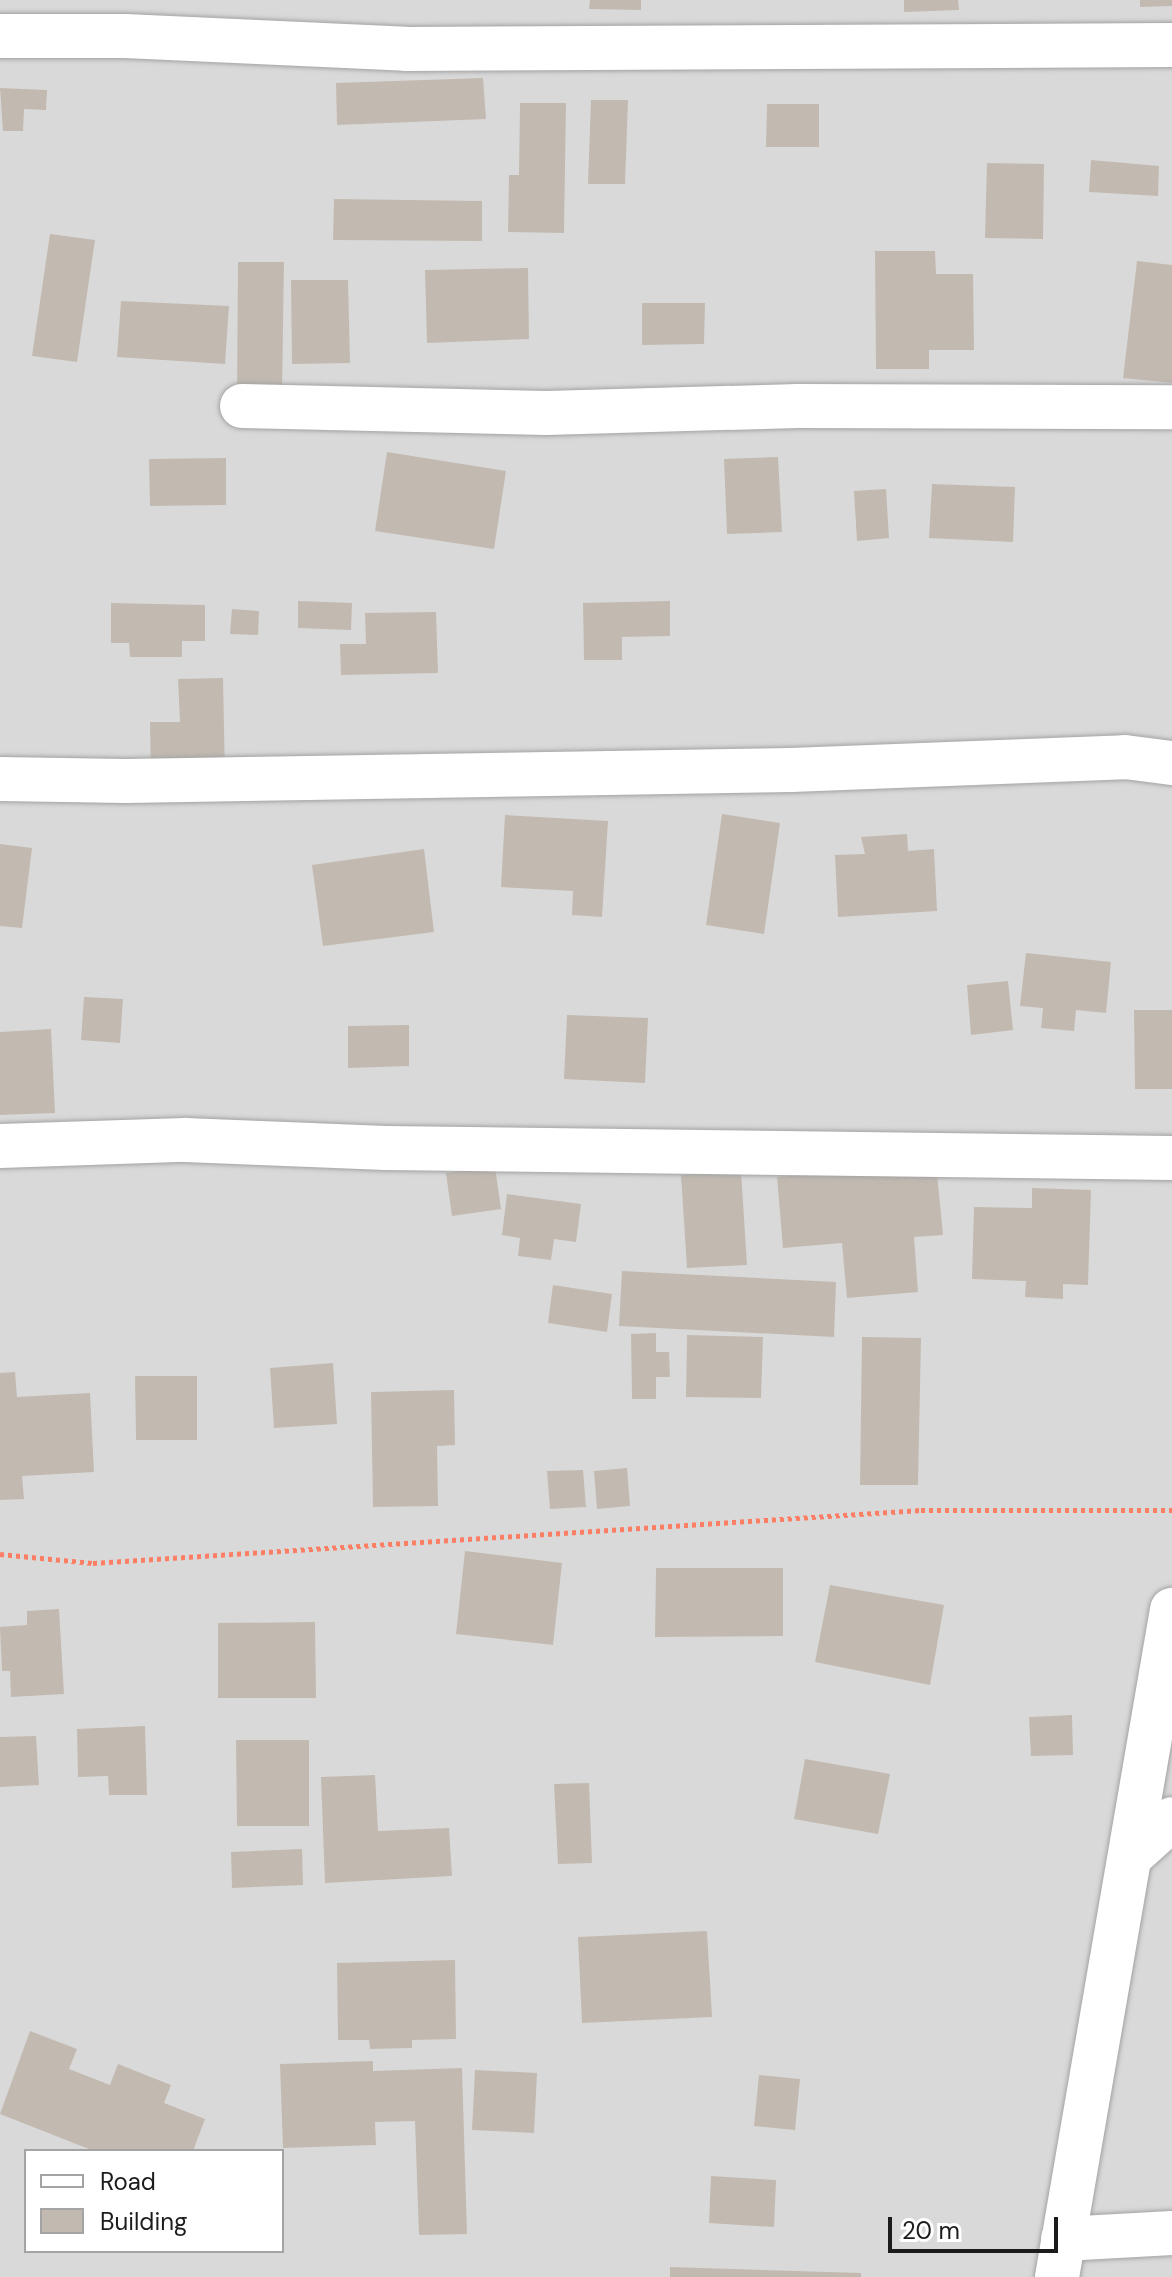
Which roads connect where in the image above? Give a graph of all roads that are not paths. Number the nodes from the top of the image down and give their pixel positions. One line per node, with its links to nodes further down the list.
1 (0, 36): 2 (street)
2 (1172, 45)
3 (242, 406): 4 (street)
4 (1172, 407)
5 (1172, 763): 6 (street)
6 (0, 779)
7 (0, 1146): 8 (street)
8 (1172, 1158)
9 (1172, 1610): 11 (street)
10 (1172, 1819): 11 (street)
11 (1131, 1856): 13 (street)
12 (1172, 2233): 13 (street)
13 (1060, 2258)

